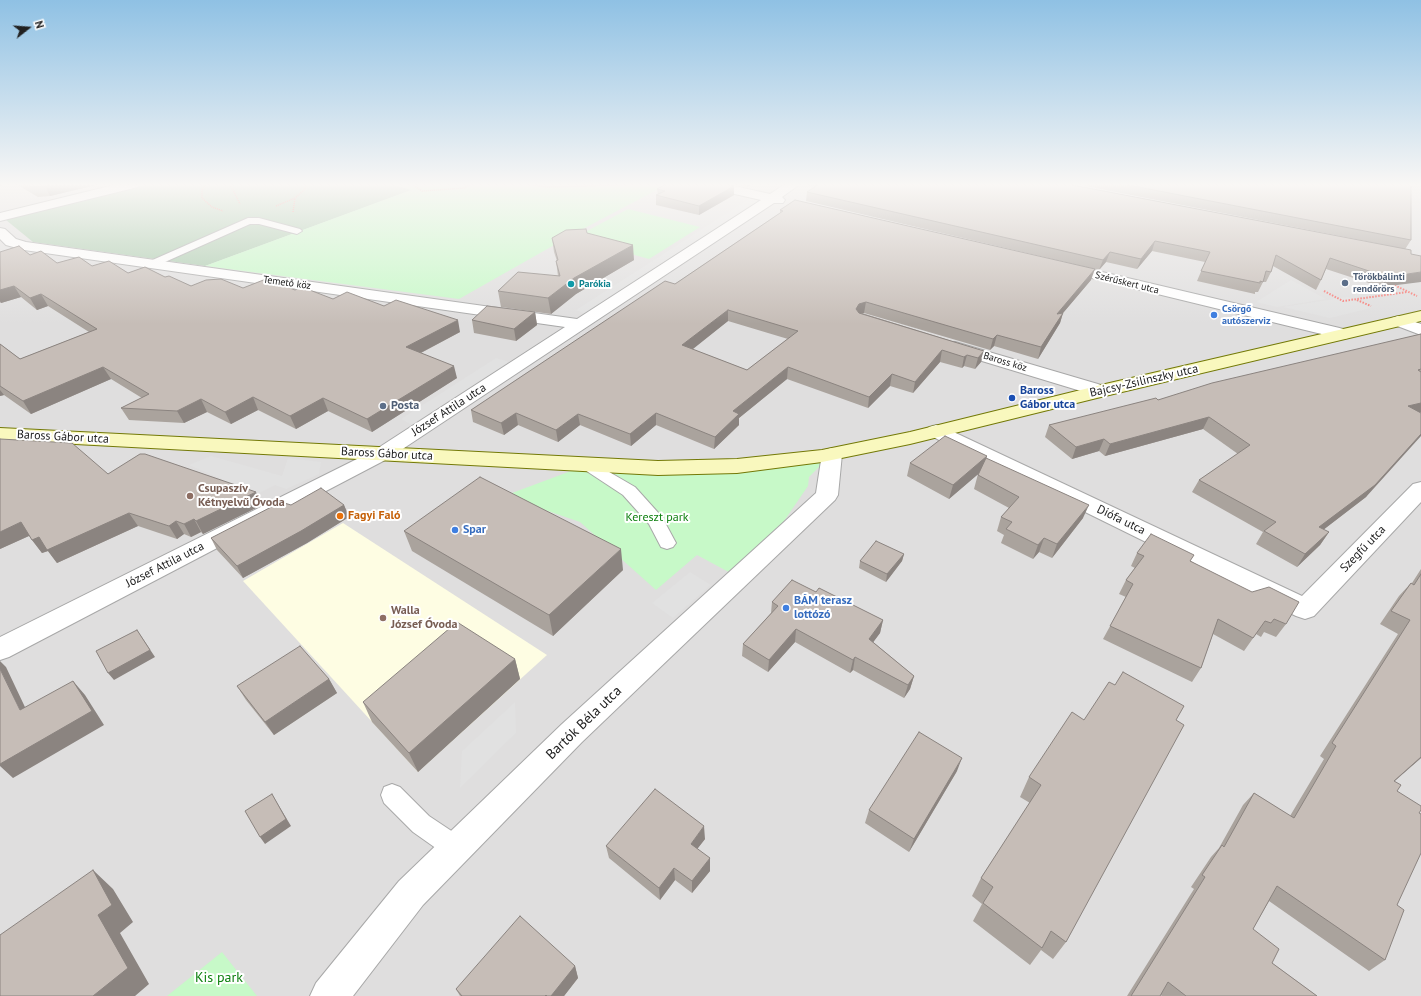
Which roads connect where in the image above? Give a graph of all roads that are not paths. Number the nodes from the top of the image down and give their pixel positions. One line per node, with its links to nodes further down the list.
1 (227, 230): 4 (lane)
2 (723, 230): 8 (street, József Attila utca)
3 (0, 232): 4 (street, Temető köz)
4 (152, 264): 8 (street, Temető köz)
5 (1050, 264): 10 (street, Szérűskert utca)
6 (1421, 316): 7 (main road, Bajcsy-Zsilinszky utca)
7 (1398, 321): 9 (street); 10 (main road, Bajcsy-Zsilinszky utca)
8 (579, 324): 15 (street, József Attila utca)
9 (1421, 330)
10 (1342, 334): 12 (main road, Bajcsy-Zsilinszky utca)
11 (940, 342): 12 (street, Baross köz)
12 (1101, 391): 13 (main road, Bajcsy-Zsilinszky utca)
13 (936, 431): 16 (main road, Bajcsy-Zsilinszky utca); 21 (street, Diófa utca)
14 (0, 434): 15 (main road, Baross Gábor utca)
15 (382, 454): 18 (main road, Baross Gábor utca); 22 (street, József Attila utca)
16 (832, 454): 17 (main road, Bajcsy-Zsilinszky utca); 24 (street, Bartók Béla utca)
17 (773, 463): 18 (main road, Baross Gábor utca)
18 (587, 465): 20 (lane)
19 (1421, 489): 21 (street, Szegfű utca)
20 (667, 543)
21 (1305, 609)
22 (0, 649)
23 (392, 794): 24 (lane)
24 (456, 848): 25 (street, Bartók Béla utca)
25 (329, 996)

